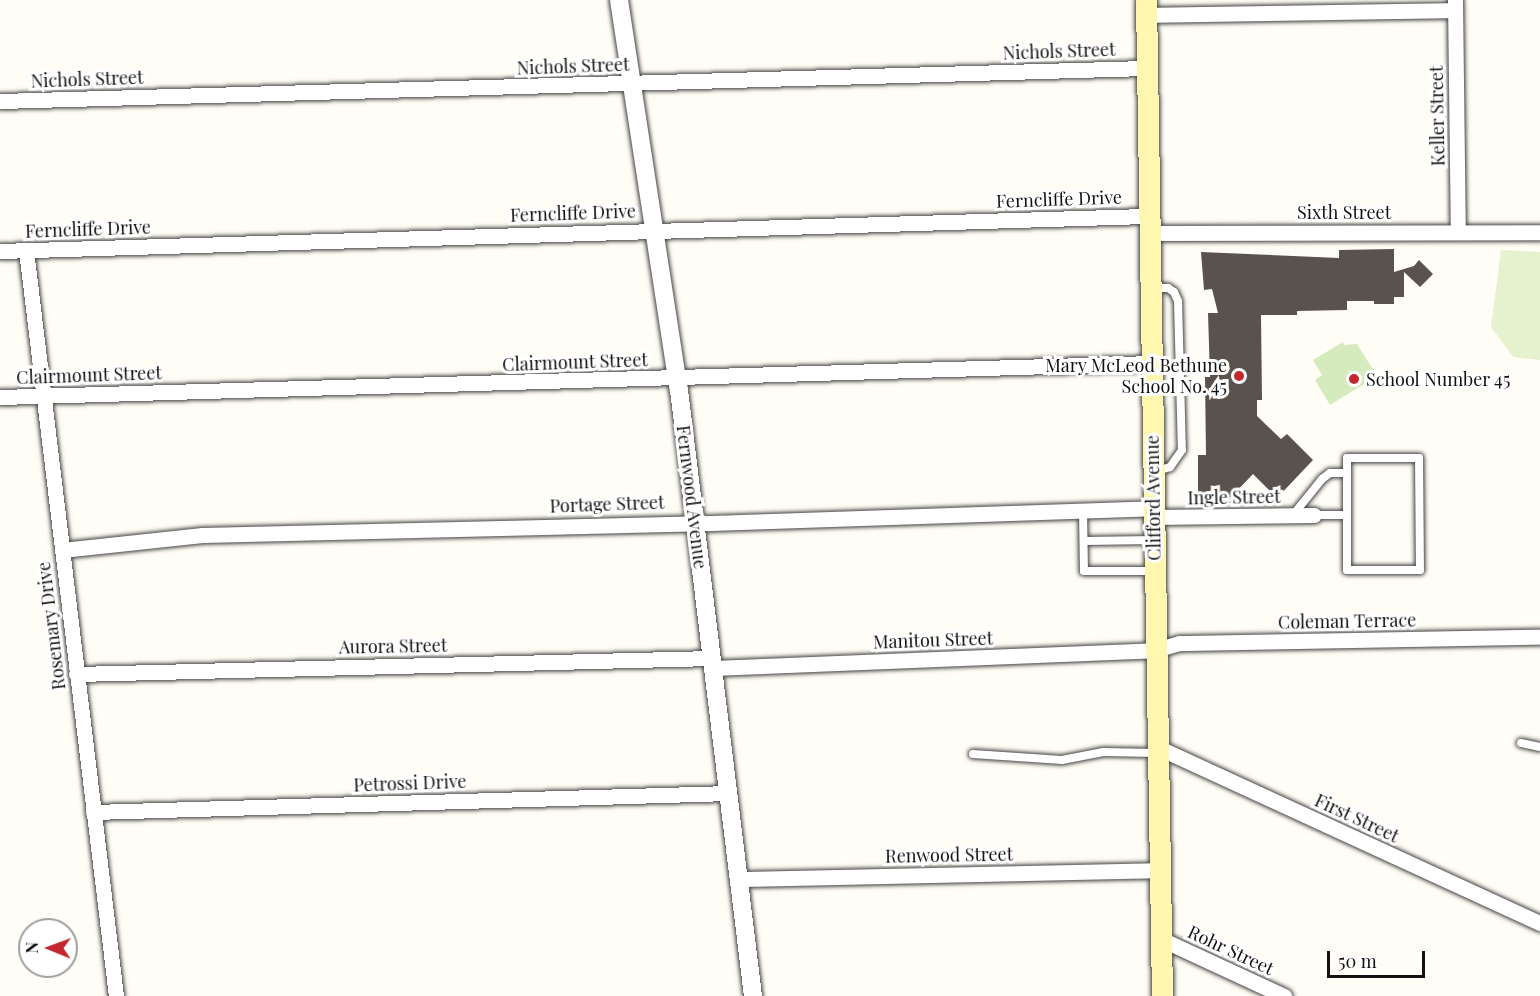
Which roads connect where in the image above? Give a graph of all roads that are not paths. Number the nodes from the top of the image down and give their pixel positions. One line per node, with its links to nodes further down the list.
1 (619, 0): 5 (street, Fernwood Avenue)
2 (1455, 5): 3 (street); 9 (street, Keller Street)
3 (1146, 8): 4 (main road, Clifford Avenue)
4 (1147, 68): 5 (street, Nichols Street); 7 (main road, Clifford Avenue)
5 (632, 84): 6 (street, Nichols Street); 8 (street, Fernwood Avenue)
6 (0, 101)
7 (1148, 224): 8 (street, Ferncliffe Drive); 9 (street, Sixth Street); 13 (main road, Clifford Avenue)
8 (654, 230): 11 (street, Ferncliffe Drive); 15 (street, Fernwood Avenue)
9 (1458, 231): 10 (street, Sixth Street)
10 (1540, 232)
11 (26, 250): 12 (street, Ferncliffe Drive); 16 (street, Rosemary Drive)
12 (0, 251)
13 (1149, 288): 14 (main road, Clifford Avenue); 18 (lane)
14 (1150, 363): 15 (street, Clairmount Street); 18 (main road, Clifford Avenue)
15 (677, 378): 16 (street, Clairmount Street); 25 (street, Fernwood Avenue)
16 (44, 396): 17 (street, Clairmount Street); 28 (street, Rosemary Drive)
17 (0, 397)
18 (1152, 472): 21 (main road, Clifford Avenue)
19 (1347, 473): 22 (lane); 24 (lane); 24 (lane)
20 (1083, 510): 21 (street, Portage Street); 25 (street, Portage Street); 27 (lane)
21 (1153, 513): 22 (street, Ingle Street); 26 (main road, Clifford Avenue)
22 (1293, 515): 23 (street, Ingle Street)
23 (1314, 515): 24 (lane)
24 (1347, 515)
25 (695, 522): 28 (street, Portage Street); 32 (street, Fernwood Avenue)
26 (1154, 540): 27 (lane); 29 (main road, Clifford Avenue)
27 (1084, 542): 29 (lane)
28 (62, 550): 33 (street, Rosemary Drive)
29 (1154, 571): 31 (main road, Clifford Avenue)
30 (1540, 638): 31 (street, Coleman Terrace)
31 (1155, 650): 32 (street, Manitou Street); 36 (main road, Clifford Avenue)
32 (712, 663): 33 (street, Aurora Street); 38 (street, Fernwood Avenue)
33 (76, 674): 39 (street, Rosemary Drive)
34 (1521, 743): 35 (lane)
35 (1540, 747)
36 (1157, 750): 37 (lane); 40 (main road, Clifford Avenue); 42 (street, First Street)
37 (973, 754)
38 (728, 794): 39 (street, Petrossi Drive); 41 (street, Fernwood Avenue)
39 (93, 812): 44 (street, Rosemary Drive)
40 (1160, 870): 41 (street, Renwood Street); 43 (main road, Clifford Avenue)
41 (739, 879): 45 (street, Fernwood Avenue)
42 (1540, 923)
43 (1161, 939): 46 (main road, Clifford Avenue); 47 (street, Rohr Street)
44 (116, 996)
45 (753, 996)
46 (1162, 996)
47 (1284, 996)

